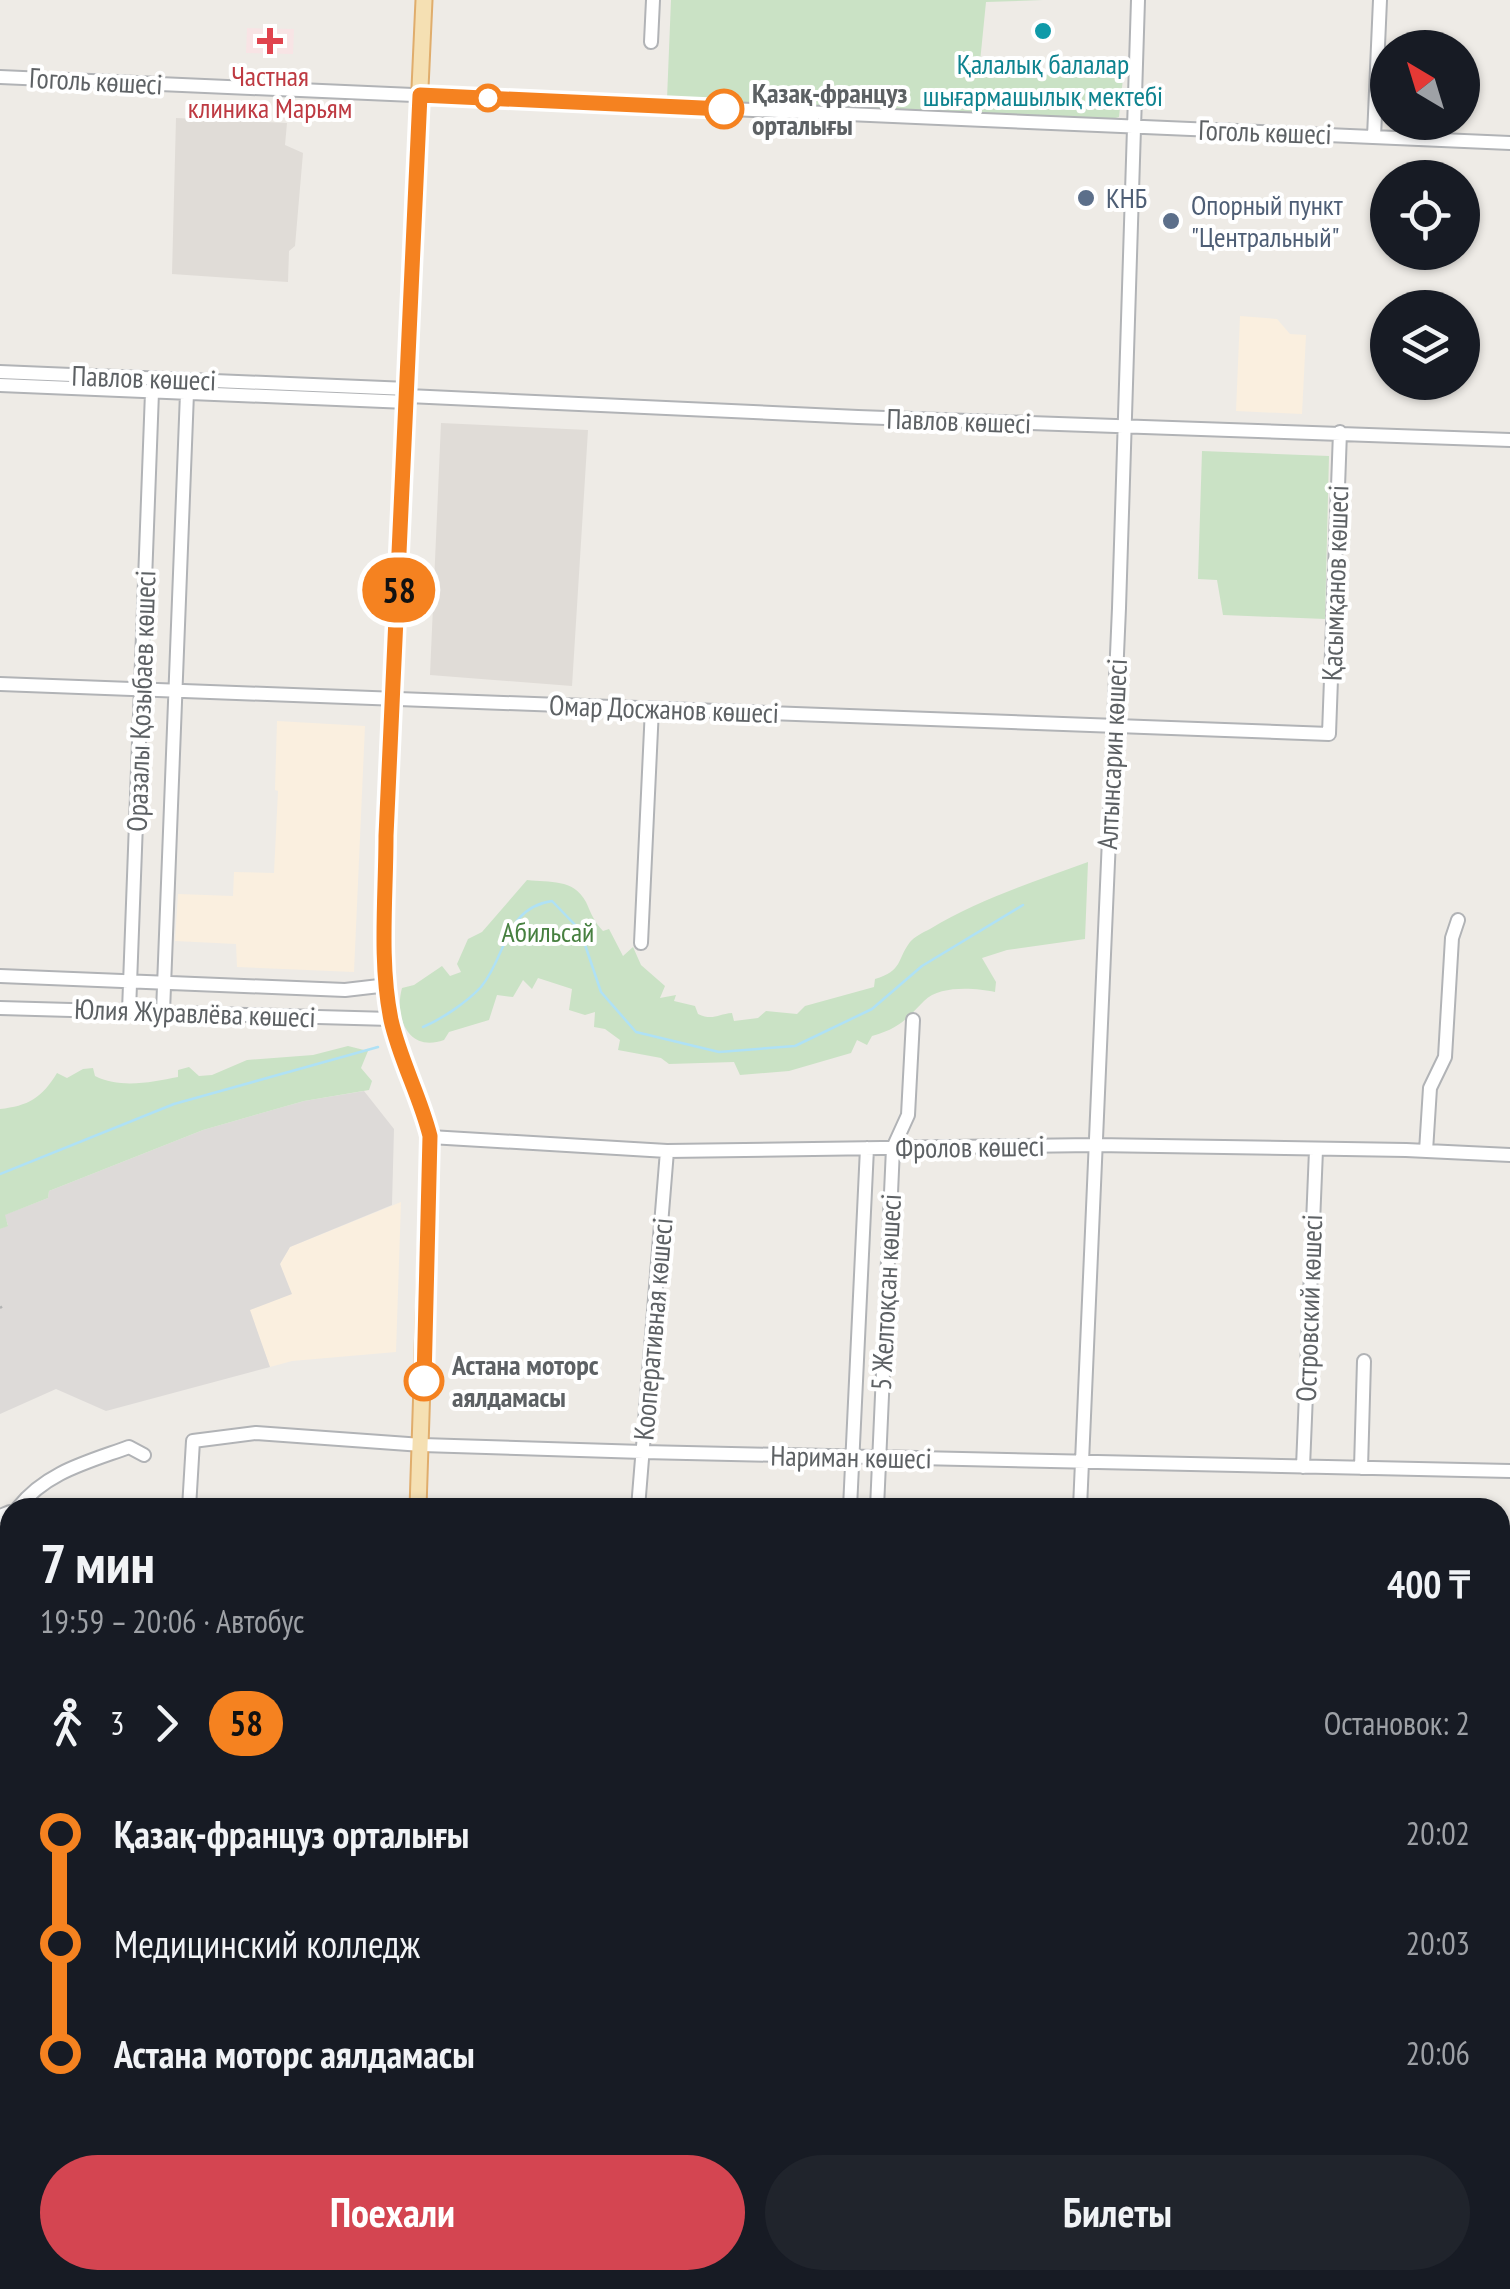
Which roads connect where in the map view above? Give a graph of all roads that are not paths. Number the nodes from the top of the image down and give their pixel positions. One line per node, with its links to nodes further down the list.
1 (424, 0): 8 (main road)
2 (652, 0): 6 (street)
3 (1138, 0): 9 (street, Алтынсарин көшесі)
4 (1380, 0): 5 (street)
5 (1379, 30)
6 (651, 42)
7 (0, 77): 8 (street, Гоголь көшесі)
8 (420, 95): 9 (street, Гоголь көшесі); 17 (main road)
9 (1132, 126): 10 (street, Гоголь көшесі); 18 (street, Алтынсарин көшесі)
10 (1370, 137)
11 (1442, 140): 12 (street, Гоголь көшесі)
12 (1510, 143)
13 (0, 372): 17 (street, Павлов көшесі)
14 (0, 385): 15 (street, Павлов көшесі)
15 (152, 392): 16 (street, Павлов көшесі); 22 (street, Оразалы Қозыбаев көшесі)
16 (187, 393): 17 (street, Павлов көшесі); 23 (street, Оразалы Қозыбаев көшесі)
17 (408, 396): 18 (street, Павлов көшесі); 24 (main road)
18 (1123, 428): 19 (street, Павлов көшесі); 26 (street, Алтынсарин көшесі)
19 (1340, 432): 20 (street, Павлов көшесі); 27 (street, Қасымқанов көшесі)
20 (1510, 440)
21 (0, 684): 22 (street, Омар Досжанов көшесі)
22 (141, 689): 23 (street, Омар Досжанов көшесі); 31 (street, Оразалы Қозыбаев көшесі)
23 (175, 690): 24 (street, Омар Досжанов көшесі); 32 (street, Оразалы Қозыбаев көшесі)
24 (394, 700): 25 (street, Омар Досжанов көшесі); 33 (main road)
25 (652, 708): 26 (street, Омар Досжанов көшесі); 29 (street)
26 (1113, 726): 27 (street, Омар Досжанов көшесі); 40 (street, Алтынсарин көшесі)
27 (1329, 734)
28 (1458, 920): 45 (street)
29 (641, 943)
30 (0, 976): 31 (street, Юлия Журавлёва көшесі)
31 (130, 981): 32 (street, Юлия Журавлёва көшесі); 35 (street, Оразалы Қозыбаев көшесі)
32 (164, 983): 33 (street, Юлия Журавлёва көшесі); 36 (street, Оразалы Қозыбаев көшесі)
33 (388, 985): 37 (main road)
34 (0, 1008): 35 (street, Юлия Журавлёва көшесі)
35 (129, 1011): 36 (street, Юлия Журавлёва көшесі)
36 (163, 1012): 37 (street, Юлия Журавлёва көшесі)
37 (391, 1019): 39 (main road)
38 (913, 1020): 42 (street, 5 Желтоқсан көшесі)
39 (430, 1136): 44 (street, Фролов көшесі); 48 (main road)
40 (1095, 1145): 42 (street, Фролов көшесі); 43 (street, Фролов көшесі); 53 (street, Алтынсарин көшесі)
41 (867, 1148): 42 (street, Фролов көшесі); 44 (street, Фролов көшесі); 51 (street, 5 Желтоқсан көшесі)
42 (893, 1148): 52 (street, 5 Желтоқсан көшесі)
43 (1316, 1150): 45 (street, Фролов көшесі); 54 (street, Островский көшесі)
44 (667, 1151): 49 (street, Кооперативная көшесі)
45 (1426, 1151): 46 (street, Фролов көшесі)
46 (1510, 1155)
47 (1364, 1360): 55 (street)
48 (422, 1445): 49 (street, Нариман көшесі); 58 (street, Нариман көшесі); 59 (main road)
49 (643, 1452): 51 (street, Нариман көшесі); 60 (street, Кооперативная көшесі)
50 (144, 1455): 57 (street)
51 (852, 1457): 52 (street, Нариман көшесі); 61 (street, 5 Желтоқсан көшесі)
52 (879, 1458): 53 (street, Нариман көшесі); 62 (street, 5 Желтоқсан көшесі)
53 (1081, 1462): 54 (street, Нариман көшесі); 63 (street, Алтынсарин көшесі)
54 (1302, 1466): 55 (street, Нариман көшесі)
55 (1361, 1468): 56 (street, Нариман көшесі)
56 (1510, 1472)
57 (26, 1498)
58 (190, 1498)
59 (419, 1498)
60 (639, 1498)
61 (850, 1498)
62 (877, 1498)
63 (1080, 1498)

